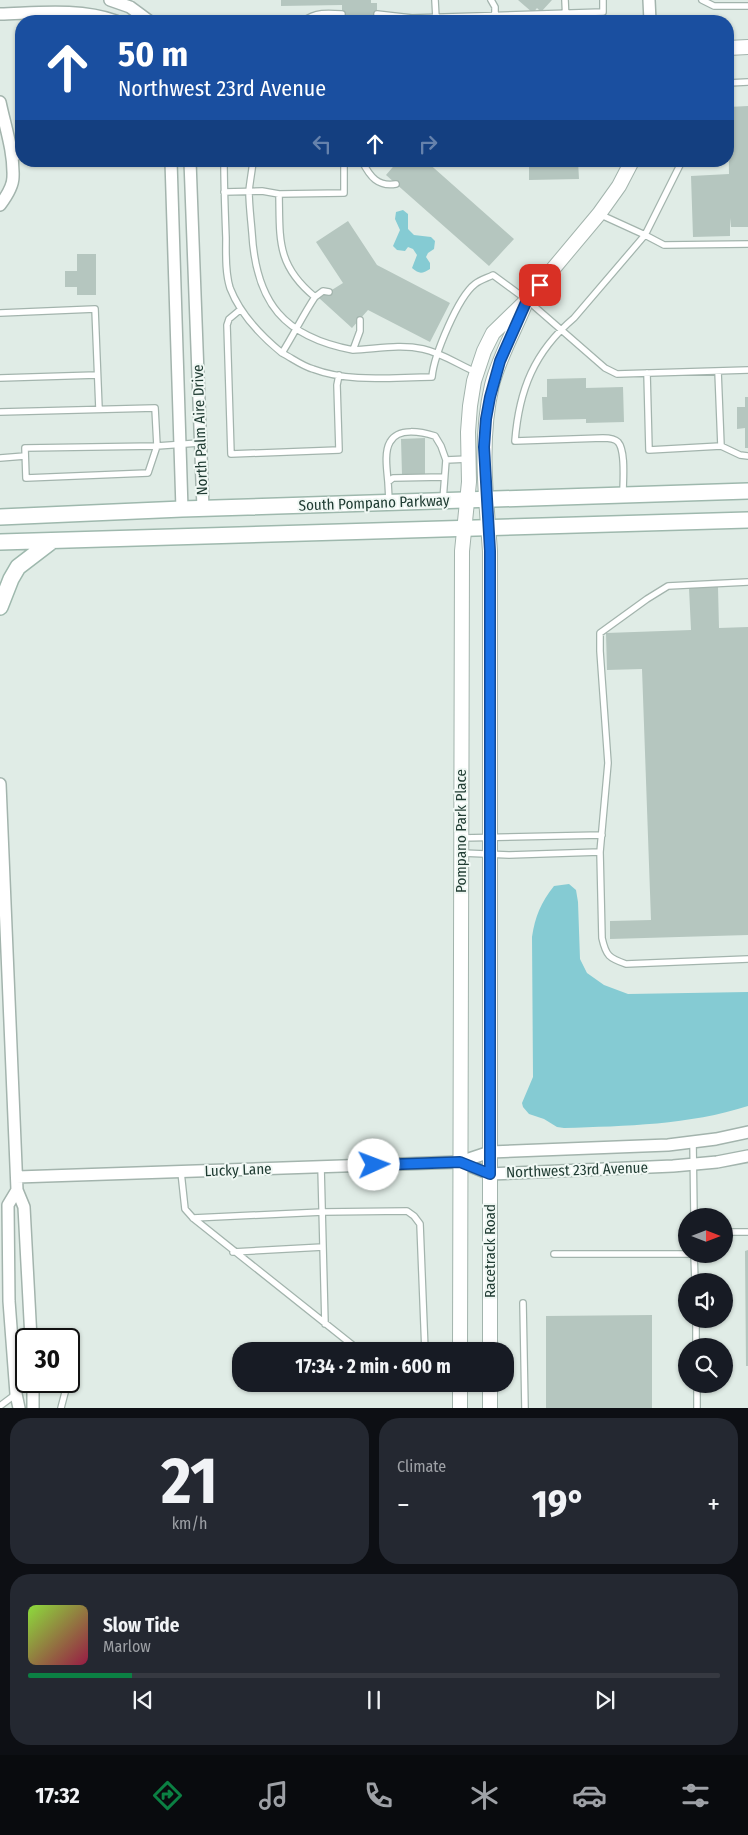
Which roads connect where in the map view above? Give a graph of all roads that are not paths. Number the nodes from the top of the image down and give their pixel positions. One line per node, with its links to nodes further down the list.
1 (110, 0): 14 (street)
2 (435, 0): 17 (lane)
3 (491, 0): 18 (lane)
4 (565, 0): 9 (lane)
5 (603, 0): 9 (lane)
6 (649, 0): 21 (street)
7 (702, 0): 8 (lane)
8 (748, 6)
9 (565, 12): 19 (lane); 20 (lane)
10 (0, 14): 13 (street)
11 (342, 14): 15 (lane)
12 (377, 14): 16 (lane)
13 (92, 15)
14 (141, 15)
15 (313, 15)
16 (382, 15)
17 (436, 15)
18 (495, 15)
19 (512, 15)
20 (565, 15)
21 (650, 15)
22 (748, 47): 23 (street)
23 (734, 48)
24 (734, 82): 25 (lane)
25 (748, 82)
26 (0, 102): 27 (street)
27 (15, 154)
28 (15, 164): 41 (street)
29 (171, 167): 46 (street, North Palm Aire Drive)
30 (190, 167): 45 (street, North Palm Aire Drive)
31 (224, 167): 39 (lane)
32 (252, 167): 38 (lane)
33 (344, 167): 40 (lane)
34 (366, 167): 37 (lane)
35 (629, 167): 42 (street)
36 (679, 167): 43 (lane)
37 (396, 184)
38 (249, 191): 39 (lane); 40 (lane); 53 (lane)
39 (224, 192): 50 (lane)
40 (279, 194): 48 (lane)
41 (0, 205)
42 (599, 214): 43 (lane); 49 (street)
43 (645, 235): 44 (lane); 54 (lane)
44 (748, 244)
45 (193, 249): 46 (street); 56 (street, North Palm Aire Drive)
46 (174, 251): 59 (street, North Palm Aire Drive)
47 (329, 292): 48 (lane)
48 (315, 297): 53 (lane)
49 (527, 300): 54 (lane); 58 (lane); 62 (street, Pompano Park Place); 83 (street, Pompano Park Place)
50 (241, 309): 57 (lane); 65 (lane)
51 (0, 313): 64 (lane)
52 (360, 320): 55 (lane)
53 (297, 329): 55 (lane); 57 (lane)
54 (561, 329): 63 (lane); 81 (lane)
55 (353, 350): 58 (lane)
56 (197, 352): 59 (street, North Palm Aire Drive); 69 (street, North Palm Aire Drive)
57 (282, 353): 65 (lane)
58 (436, 354): 62 (lane); 65 (lane)
59 (177, 355): 70 (street, North Palm Aire Drive)
60 (748, 370): 61 (lane)
61 (718, 371): 63 (lane); 72 (lane)
62 (477, 372): 76 (street, Pompano Park Place)
63 (647, 373): 72 (lane)
64 (97, 374): 66 (lane); 67 (lane)
65 (339, 375)
66 (0, 378)
67 (99, 409): 68 (lane); 71 (lane)
68 (0, 412)
69 (199, 443): 70 (lane); 86 (street, North Palm Aire Drive)
70 (180, 444): 71 (lane); 87 (street, North Palm Aire Drive)
71 (157, 446): 73 (lane); 73 (lane)
72 (721, 446): 74 (lane)
73 (26, 456): 75 (lane)
74 (748, 456)
75 (0, 458)
76 (468, 459): 77 (lane); 82 (street, Pompano Park Place)
77 (446, 460): 78 (lane); 79 (lane)
78 (444, 477): 79 (lane); 84 (lane)
79 (388, 482): 85 (lane)
80 (748, 491): 81 (main road, South Pompano Parkway)
81 (623, 495): 83 (main road, South Pompano Parkway)
82 (466, 500): 83 (main road, South Pompano Parkway); 84 (main road, South Pompano Parkway); 91 (street, Pompano Park Place)
83 (486, 500): 90 (street, Pompano Park Place)
84 (443, 501): 85 (main road, South Pompano Parkway)
85 (389, 502): 86 (main road, South Pompano Parkway)
86 (203, 508): 87 (main road, South Pompano Parkway)
87 (182, 509): 88 (main road, South Pompano Parkway)
88 (0, 517)
89 (748, 520): 90 (main road, South Pompano Parkway)
90 (488, 528): 91 (main road, South Pompano Parkway); 98 (street, Pompano Park Place)
91 (463, 529): 92 (main road, South Pompano Parkway); 99 (street, Pompano Park Place)
92 (52, 540): 93 (main road, South Pompano Parkway); 95 (main road)
93 (0, 542)
94 (748, 582): 97 (lane)
95 (0, 607)
96 (0, 784): 103 (street)
97 (602, 835): 98 (lane); 100 (lane)
98 (490, 836): 99 (lane); 102 (street, Pompano Park Place)
99 (461, 838): 101 (street, Pompano Park Place)
100 (600, 852): 102 (lane); 104 (lane)
101 (461, 853): 102 (lane); 109 (street, Pompano Park Place)
102 (491, 853): 107 (street, Pompano Park Place)
103 (2, 875): 114 (street)
104 (748, 959)
105 (748, 1132): 106 (street, Northwest 23rd Avenue)
106 (693, 1142): 107 (street, Northwest 23rd Avenue); 110 (lane)
107 (490, 1152): 109 (street, Northwest 23rd Avenue); 113 (street, Racetrack Road)
108 (748, 1156): 110 (street, Northwest 23rd Avenue)
109 (460, 1162): 111 (street, Lucky Lane); 113 (street, Northwest 23rd Avenue); 130 (street, Racetrack Road)
110 (693, 1164): 113 (street, Northwest 23rd Avenue); 116 (lane)
111 (321, 1167): 112 (street, Lucky Lane); 117 (lane)
112 (181, 1172): 114 (street, Lucky Lane); 118 (lane)
113 (490, 1174): 131 (street, Racetrack Road)
114 (17, 1177): 115 (street)
115 (17, 1190): 127 (street); 137 (street)
116 (694, 1208)
117 (323, 1212): 118 (lane); 121 (lane); 129 (lane)
118 (193, 1218): 122 (lane)
119 (733, 1232): 120 (lane)
120 (748, 1232)
121 (323, 1247): 122 (lane); 126 (lane)
122 (233, 1252): 126 (lane)
123 (554, 1254): 124 (lane)
124 (678, 1254)
125 (523, 1303): 144 (lane)
126 (325, 1324): 128 (lane)
127 (30, 1328)
128 (348, 1342)
129 (425, 1342)
130 (460, 1342)
131 (490, 1342)
132 (460, 1392): 142 (street)
133 (490, 1392): 143 (street)
134 (34, 1393): 140 (street)
135 (65, 1393): 141 (lane)
136 (697, 1393): 145 (lane)
137 (16, 1394): 138 (lane); 139 (street)
138 (0, 1406)
139 (19, 1408)
140 (33, 1408)
141 (61, 1408)
142 (460, 1408)
143 (490, 1408)
144 (525, 1408)
145 (698, 1408)

